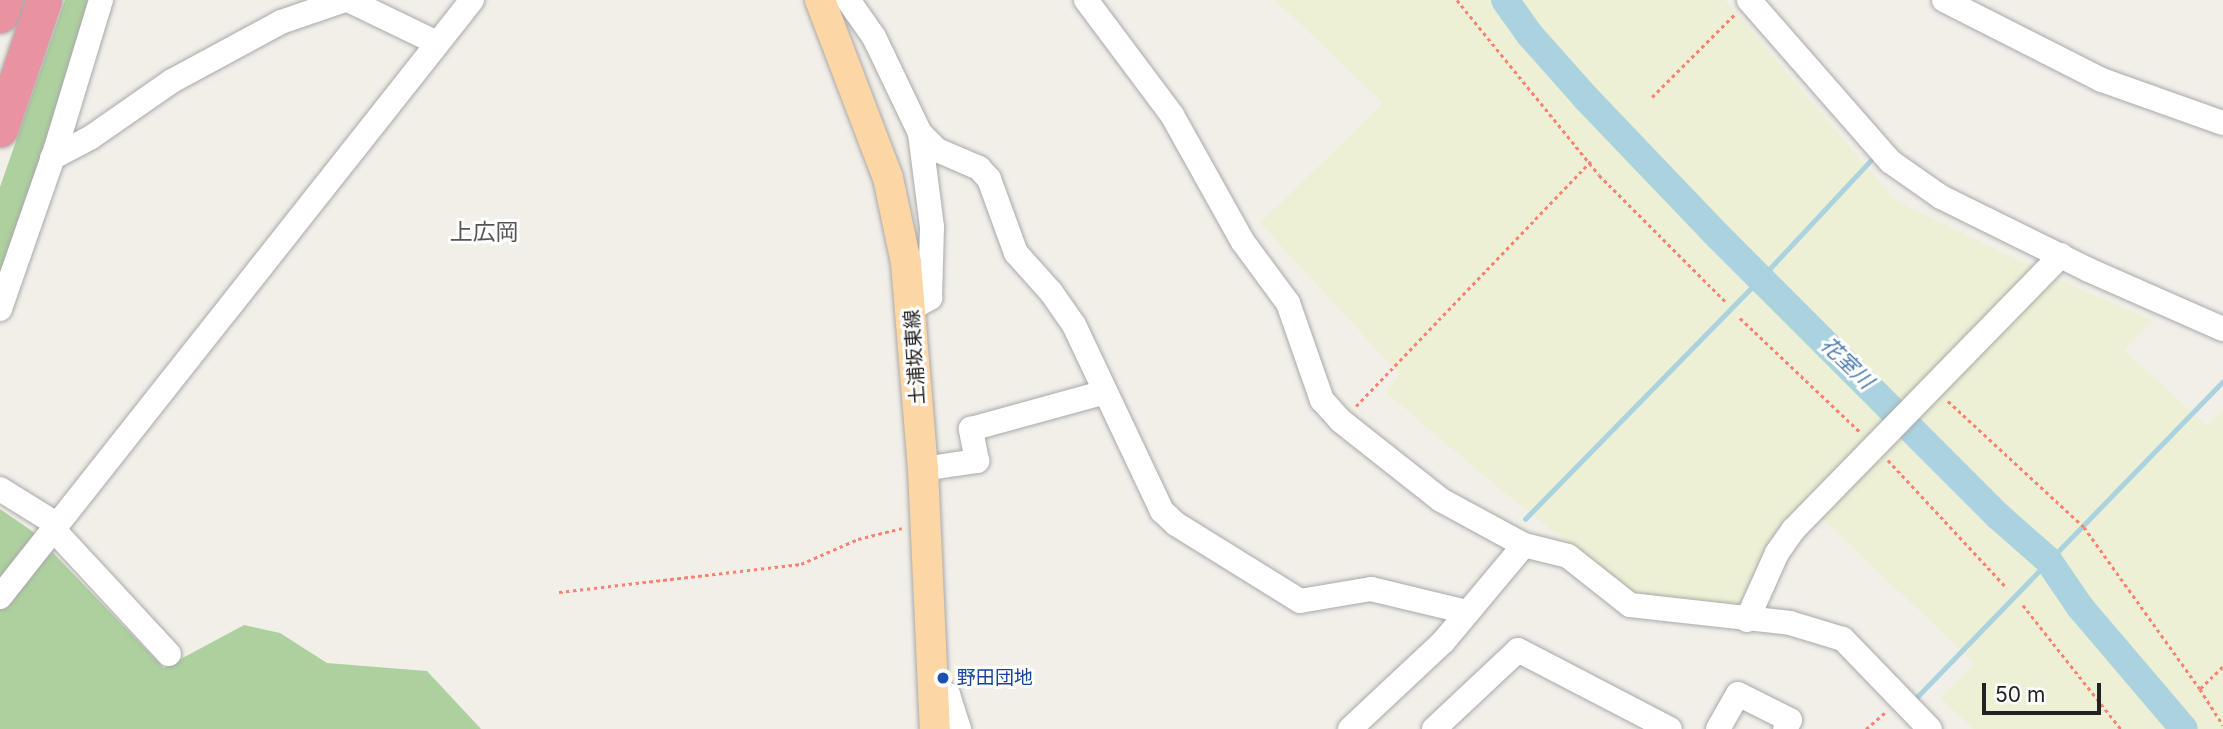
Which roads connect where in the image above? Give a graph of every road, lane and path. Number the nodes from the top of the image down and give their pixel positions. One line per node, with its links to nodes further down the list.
1 (5, 0): 12 (highway)
2 (44, 0): 16 (highway)
3 (101, 0): 18 (street)
4 (346, 0): 13 (street); 18 (street)
5 (472, 0): 13 (street)
6 (820, 0): 22 (main road, 土浦坂東線)
7 (848, 0): 17 (street)
8 (1086, 0): 27 (street)
9 (1457, 0): 19 (path)
10 (1944, 0): 15 (street)
11 (1744, 5): 14 (path); 20 (street)
12 (0, 15)
13 (437, 43): 31 (street)
14 (1652, 97)
15 (2223, 123)
16 (0, 129)
17 (920, 133): 22 (street); 26 (street)
18 (52, 158): 23 (street)
19 (1591, 161): 21 (path); 27 (path)
20 (2062, 255): 24 (street); 25 (street)
21 (1726, 302)
22 (912, 308): 28 (main road, 土浦坂東線)
23 (0, 309)
24 (2223, 329)
25 (1933, 387): 37 (street); 41 (path)
26 (1105, 392): 28 (street); 36 (street)
27 (1341, 421): 32 (street)
28 (923, 469): 30 (main road, 土浦坂東線)
29 (0, 489): 31 (street)
30 (925, 523): 33 (path); 40 (main road, 土浦坂東線)
31 (56, 528): 34 (street); 38 (street)
32 (1524, 545): 36 (street); 37 (street)
33 (559, 592)
34 (0, 597)
35 (2023, 605): 53 (path)
36 (1467, 612): 47 (street)
37 (1747, 620): 42 (street)
38 (169, 654)
39 (2223, 667): 41 (path)
40 (933, 688): 45 (main road, 土浦坂東線); 46 (street)
41 (2200, 689): 43 (path)
42 (1900, 699): 51 (path); 52 (street)
43 (2223, 725)
44 (1442, 727): 48 (street)
45 (935, 729)
46 (959, 729)
47 (1350, 729)
48 (1670, 729)
49 (1718, 729): 50 (street)
50 (1785, 729)
51 (1866, 729)
52 (1930, 729)
53 (2121, 729)

